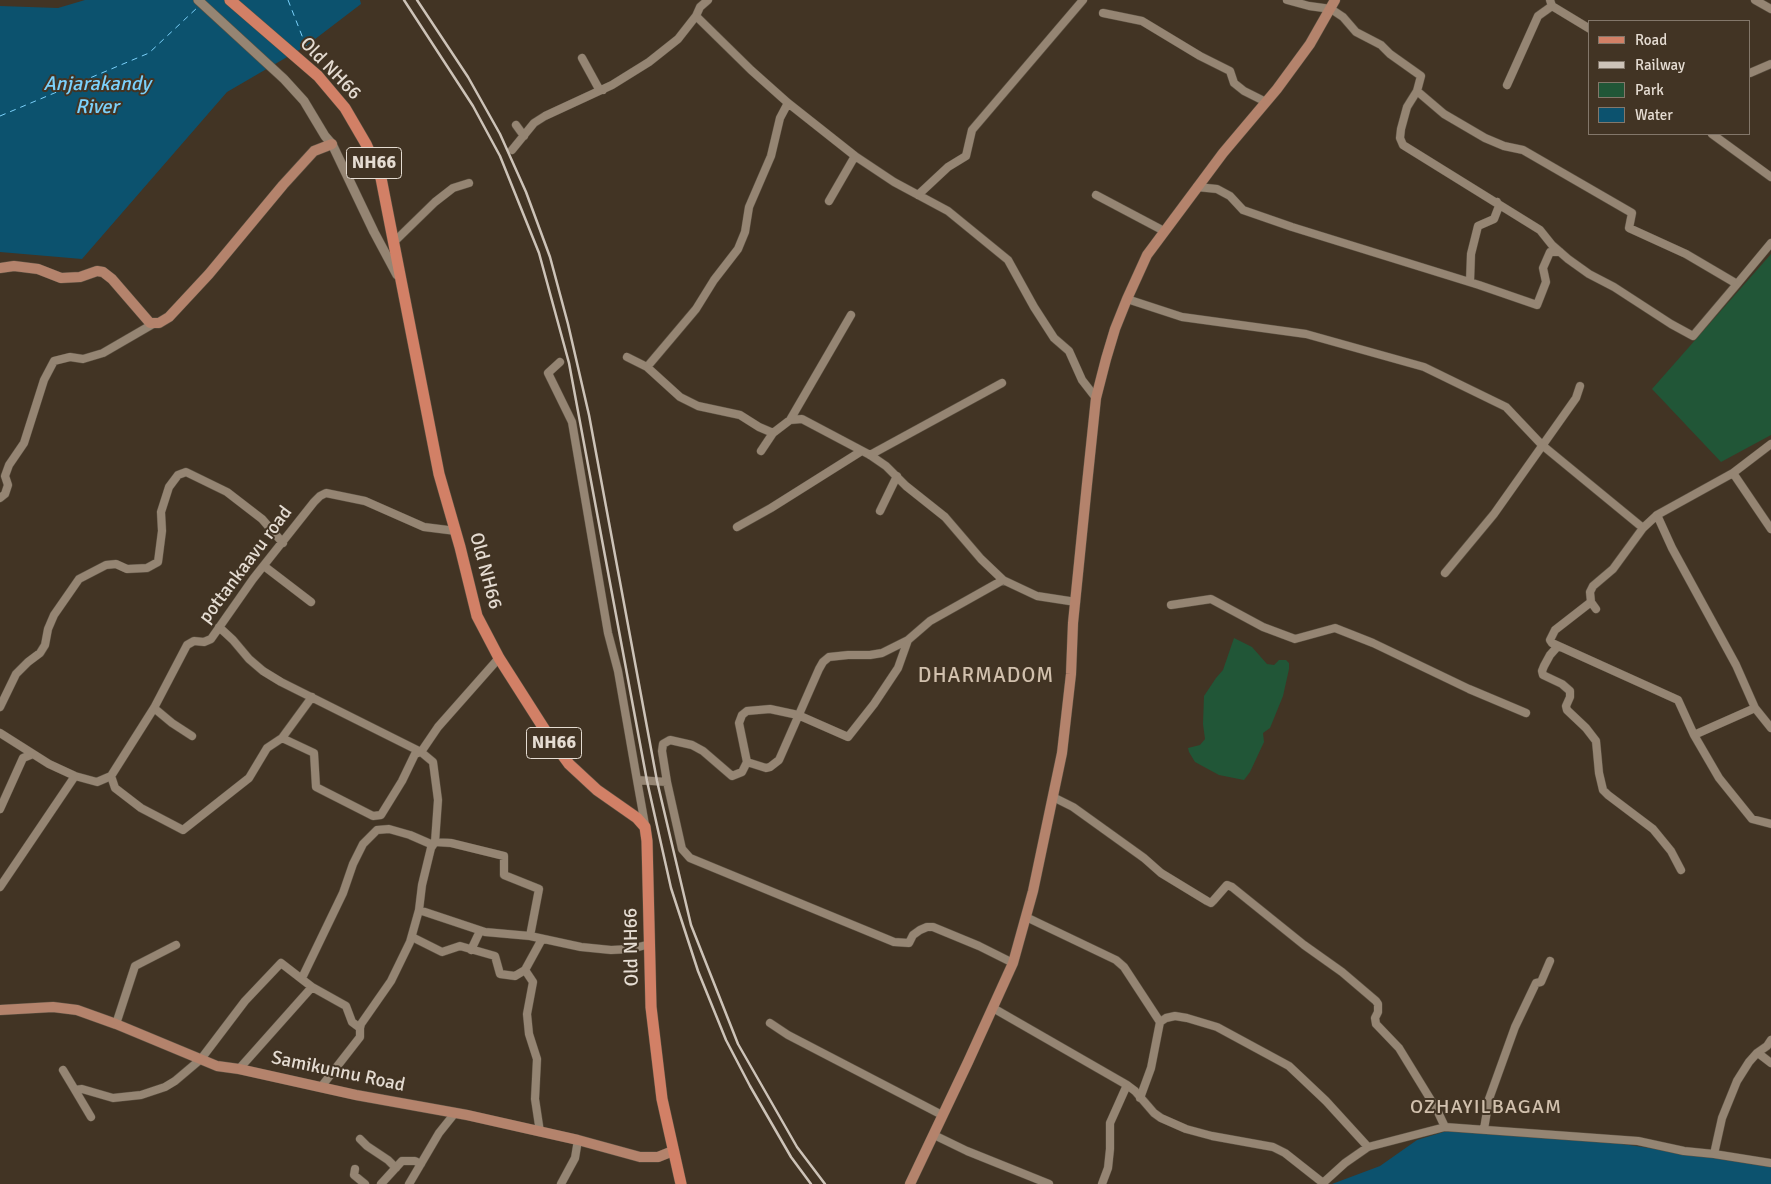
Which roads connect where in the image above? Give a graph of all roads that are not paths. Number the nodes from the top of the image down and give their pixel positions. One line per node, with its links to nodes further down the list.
1 (198, 0): 24 (street)
2 (230, 0): 35 (main road, Old NH66 / NH66)
3 (708, 0): 11 (street)
4 (1083, 0): 30 (street)
5 (1286, 0): 8 (street)
6 (1755, 0): 9 (street)
7 (1551, 3): 12 (street); 16 (street)
8 (1333, 5): 18 (street); 19 (main road)
9 (1771, 9)
10 (1103, 13): 19 (street)
11 (696, 16): 17 (street); 20 (street)
12 (1588, 28)
13 (582, 58): 17 (street)
14 (1771, 64): 15 (street)
15 (1751, 74)
16 (1507, 85)
17 (603, 90): 23 (street)
18 (1417, 91): 33 (street); 40 (street)
19 (1266, 102): 29 (main road)
20 (788, 103): 26 (street); 47 (street)
21 (516, 125): 23 (street)
22 (1713, 135): 27 (street)
23 (524, 136): 25 (street)
24 (332, 144): 41 (street); 44 (main road)
25 (512, 150)
26 (854, 156): 30 (street); 32 (street)
27 (1771, 176)
28 (469, 183): 35 (street)
29 (1197, 187): 34 (main road); 39 (street)
30 (918, 195): 50 (street)
31 (1096, 195): 34 (street)
32 (828, 201)
33 (1497, 202): 37 (street); 39 (street)
34 (1164, 231): 42 (main road)
35 (395, 241): 41 (main road, Old NH66 / NH66)
36 (1771, 243): 40 (street)
37 (1560, 252): 39 (street); 40 (street)
38 (0, 268): 44 (main road)
39 (1470, 282)
40 (1737, 284)
41 (404, 288): 66 (main road, Old NH66 / NH66)
42 (1127, 299): 50 (main road); 54 (street)
43 (851, 315): 51 (street)
44 (153, 324): 60 (street)
45 (627, 356): 47 (street)
46 (560, 362): 96 (street)
47 (647, 367): 52 (street)
48 (1002, 383): 57 (street)
49 (1580, 386): 54 (street)
50 (1096, 398): 72 (main road)
51 (790, 420): 52 (street); 56 (street)
52 (773, 433): 55 (street)
53 (1771, 444): 58 (street)
54 (1542, 446): 64 (street); 69 (street)
55 (761, 451)
56 (860, 452): 57 (street); 63 (street)
57 (870, 456): 59 (street)
58 (1733, 472): 62 (street); 65 (street)
59 (897, 476): 61 (street); 70 (street)
60 (0, 498)
61 (880, 510)
62 (1657, 515): 64 (street); 83 (street)
63 (737, 527)
64 (1643, 528): 73 (street)
65 (1771, 529)
66 (456, 531): 67 (street, pottankaavu road); 79 (main road, Old NH66 / NH66)
67 (283, 543): 68 (street, pottankaavu road); 81 (street)
68 (264, 566): 71 (street); 76 (street, pottankaavu road)
69 (1445, 573)
70 (1003, 580): 72 (street); 77 (street)
71 (311, 602)
72 (1076, 602): 98 (main road)
73 (1591, 602): 75 (street); 78 (street)
74 (1171, 606): 84 (street)
75 (1596, 609)
76 (219, 627): 80 (street); 82 (street, pottankaavu road)
77 (908, 640): 85 (street); 85 (street)
78 (1558, 646): 89 (street); 103 (street)
79 (499, 658): 91 (street); 101 (main road, Old NH66 / NH66)
80 (312, 697): 90 (street); 91 (street)
81 (0, 707)
82 (154, 708): 88 (street); 95 (street, pottankaavu road)
83 (1755, 708): 86 (street); 89 (street)
84 (1526, 713)
85 (798, 715): 93 (street); 93 (street)
86 (1771, 728)
87 (0, 733): 92 (street)
88 (192, 736)
89 (1694, 736): 100 (street)
90 (282, 738): 91 (street); 95 (street)
91 (421, 752): 102 (street)
92 (33, 754): 94 (street); 99 (street)
93 (747, 762): 97 (street)
94 (75, 776): 95 (street); 104 (street)
95 (111, 776)
96 (637, 780): 97 (street); 101 (street)
97 (667, 782): 115 (street)
98 (1053, 797): 106 (main road); 138 (street)
99 (0, 809)
100 (1771, 824)
101 (646, 828): 111 (main road, Old NH66)
102 (434, 844): 105 (street); 108 (street); 117 (street)
103 (1681, 870)
104 (0, 887)
105 (419, 910): 107 (street); 109 (street)
106 (1026, 917): 115 (main road); 121 (street)
107 (480, 930): 108 (street); 113 (street)
108 (530, 936): 110 (street)
109 (412, 937): 113 (street); 124 (street)
110 (542, 939): 111 (street); 116 (street)
111 (650, 944): 145 (main road, Old NH66)
112 (176, 945): 123 (street)
113 (470, 950): 116 (street)
114 (1550, 961): 139 (street)
115 (1012, 963): 119 (main road)
116 (524, 970): 140 (street)
117 (302, 978): 118 (street); 127 (street)
118 (312, 986): 124 (street); 129 (street)
119 (993, 1008): 131 (street); 136 (main road)
120 (0, 1010): 123 (main road, Samikunnu Road)
121 (1160, 1022): 134 (street); 144 (street)
122 (770, 1023): 136 (street)
123 (116, 1024): 127 (main road, Samikunnu Road)
124 (360, 1028): 132 (street)
125 (1771, 1040): 126 (street)
126 (1758, 1053): 128 (street); 146 (street)
127 (201, 1059): 129 (main road, Samikunnu Road); 133 (street)
128 (1771, 1063)
129 (239, 1069): 132 (main road, Samikunnu Road)
130 (63, 1070): 133 (street)
131 (1127, 1085): 134 (street); 159 (street)
132 (321, 1087): 135 (main road, Samikunnu Road)
133 (74, 1090): 137 (street)
134 (1140, 1098): 151 (street)
135 (455, 1113): 140 (main road, Samikunnu Road); 147 (street)
136 (942, 1115): 141 (main road)
137 (91, 1117)
138 (1445, 1127): 139 (street); 144 (street)
139 (1484, 1129): 146 (street)
140 (540, 1132): 143 (main road, Samikunnu Road)
141 (934, 1135): 157 (main road); 158 (street)
142 (360, 1139): 149 (street)
143 (578, 1140): 145 (main road, Samikunnu Road); 155 (street)
144 (1368, 1147): 151 (street)
145 (674, 1151): 156 (main road, Old NH66)
146 (1714, 1154): 148 (street)
147 (421, 1164): 149 (street); 154 (street)
148 (1771, 1164)
149 (396, 1168): 153 (street)
150 (355, 1169): 152 (street)
151 (1322, 1183)
152 (365, 1184)
153 (381, 1184)
154 (409, 1184)
155 (561, 1184)
156 (680, 1184)
157 (910, 1184)
158 (1049, 1184)
159 (1102, 1184)

